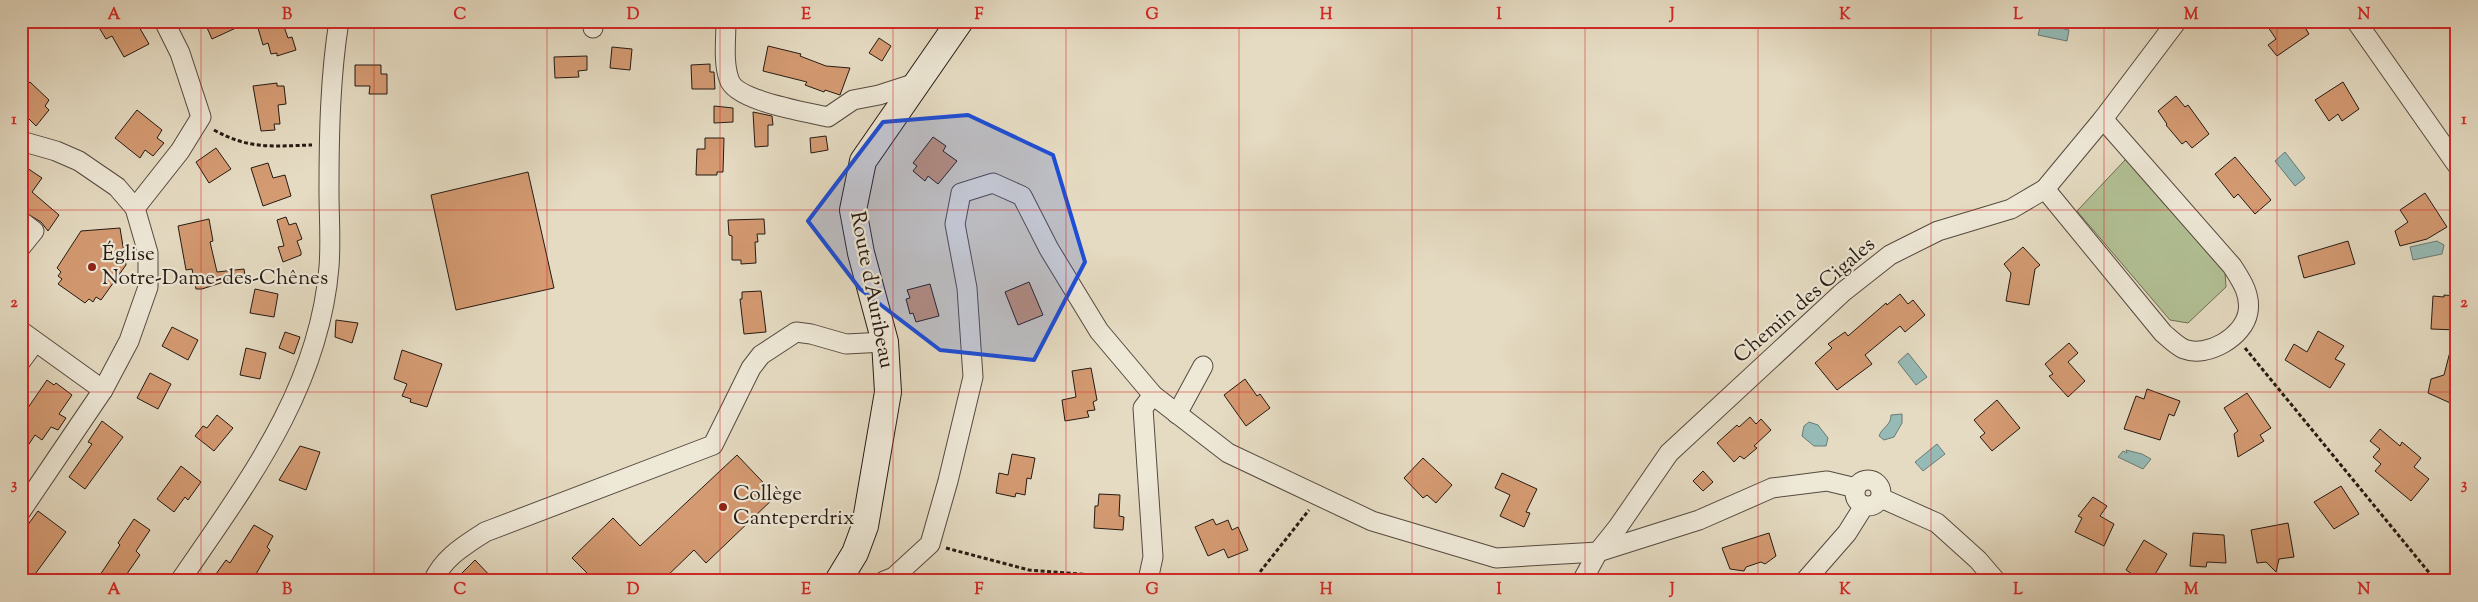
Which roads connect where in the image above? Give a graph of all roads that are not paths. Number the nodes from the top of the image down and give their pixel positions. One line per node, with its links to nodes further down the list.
1 (164, 21): 12 (street)
2 (339, 21): 26 (street)
3 (726, 21): 7 (street)
4 (960, 21): 7 (street, Route d'Auribeau)
5 (2177, 21): 8 (street, Chemin des Cigales)
6 (2356, 21): 10 (street)
7 (916, 83): 16 (street, Route d'Auribeau)
8 (2103, 119): 11 (street, Chemin des Cigales); 11 (street)
9 (21, 141): 12 (street)
10 (2457, 165)
11 (2045, 189): 24 (street, Chemin des Cigales)
12 (135, 208): 19 (street)
13 (21, 221): 14 (street)
14 (21, 247)
15 (28, 337): 17 (street); 19 (street)
16 (885, 342): 27 (street); 28 (street, Route d'Auribeau)
17 (21, 360)
18 (1203, 366): 21 (street)
19 (103, 390): 23 (street)
20 (1153, 395): 21 (street); 25 (street); 29 (street)
21 (1177, 414): 24 (street)
22 (1872, 502): 24 (street); 31 (street); 32 (street)
23 (21, 511)
24 (1598, 552): 30 (street, Chemin des Cigales)
25 (1148, 580)
26 (180, 581)
27 (433, 581)
28 (838, 581)
29 (884, 581)
30 (1582, 581)
31 (1805, 581)
32 (1996, 581)

